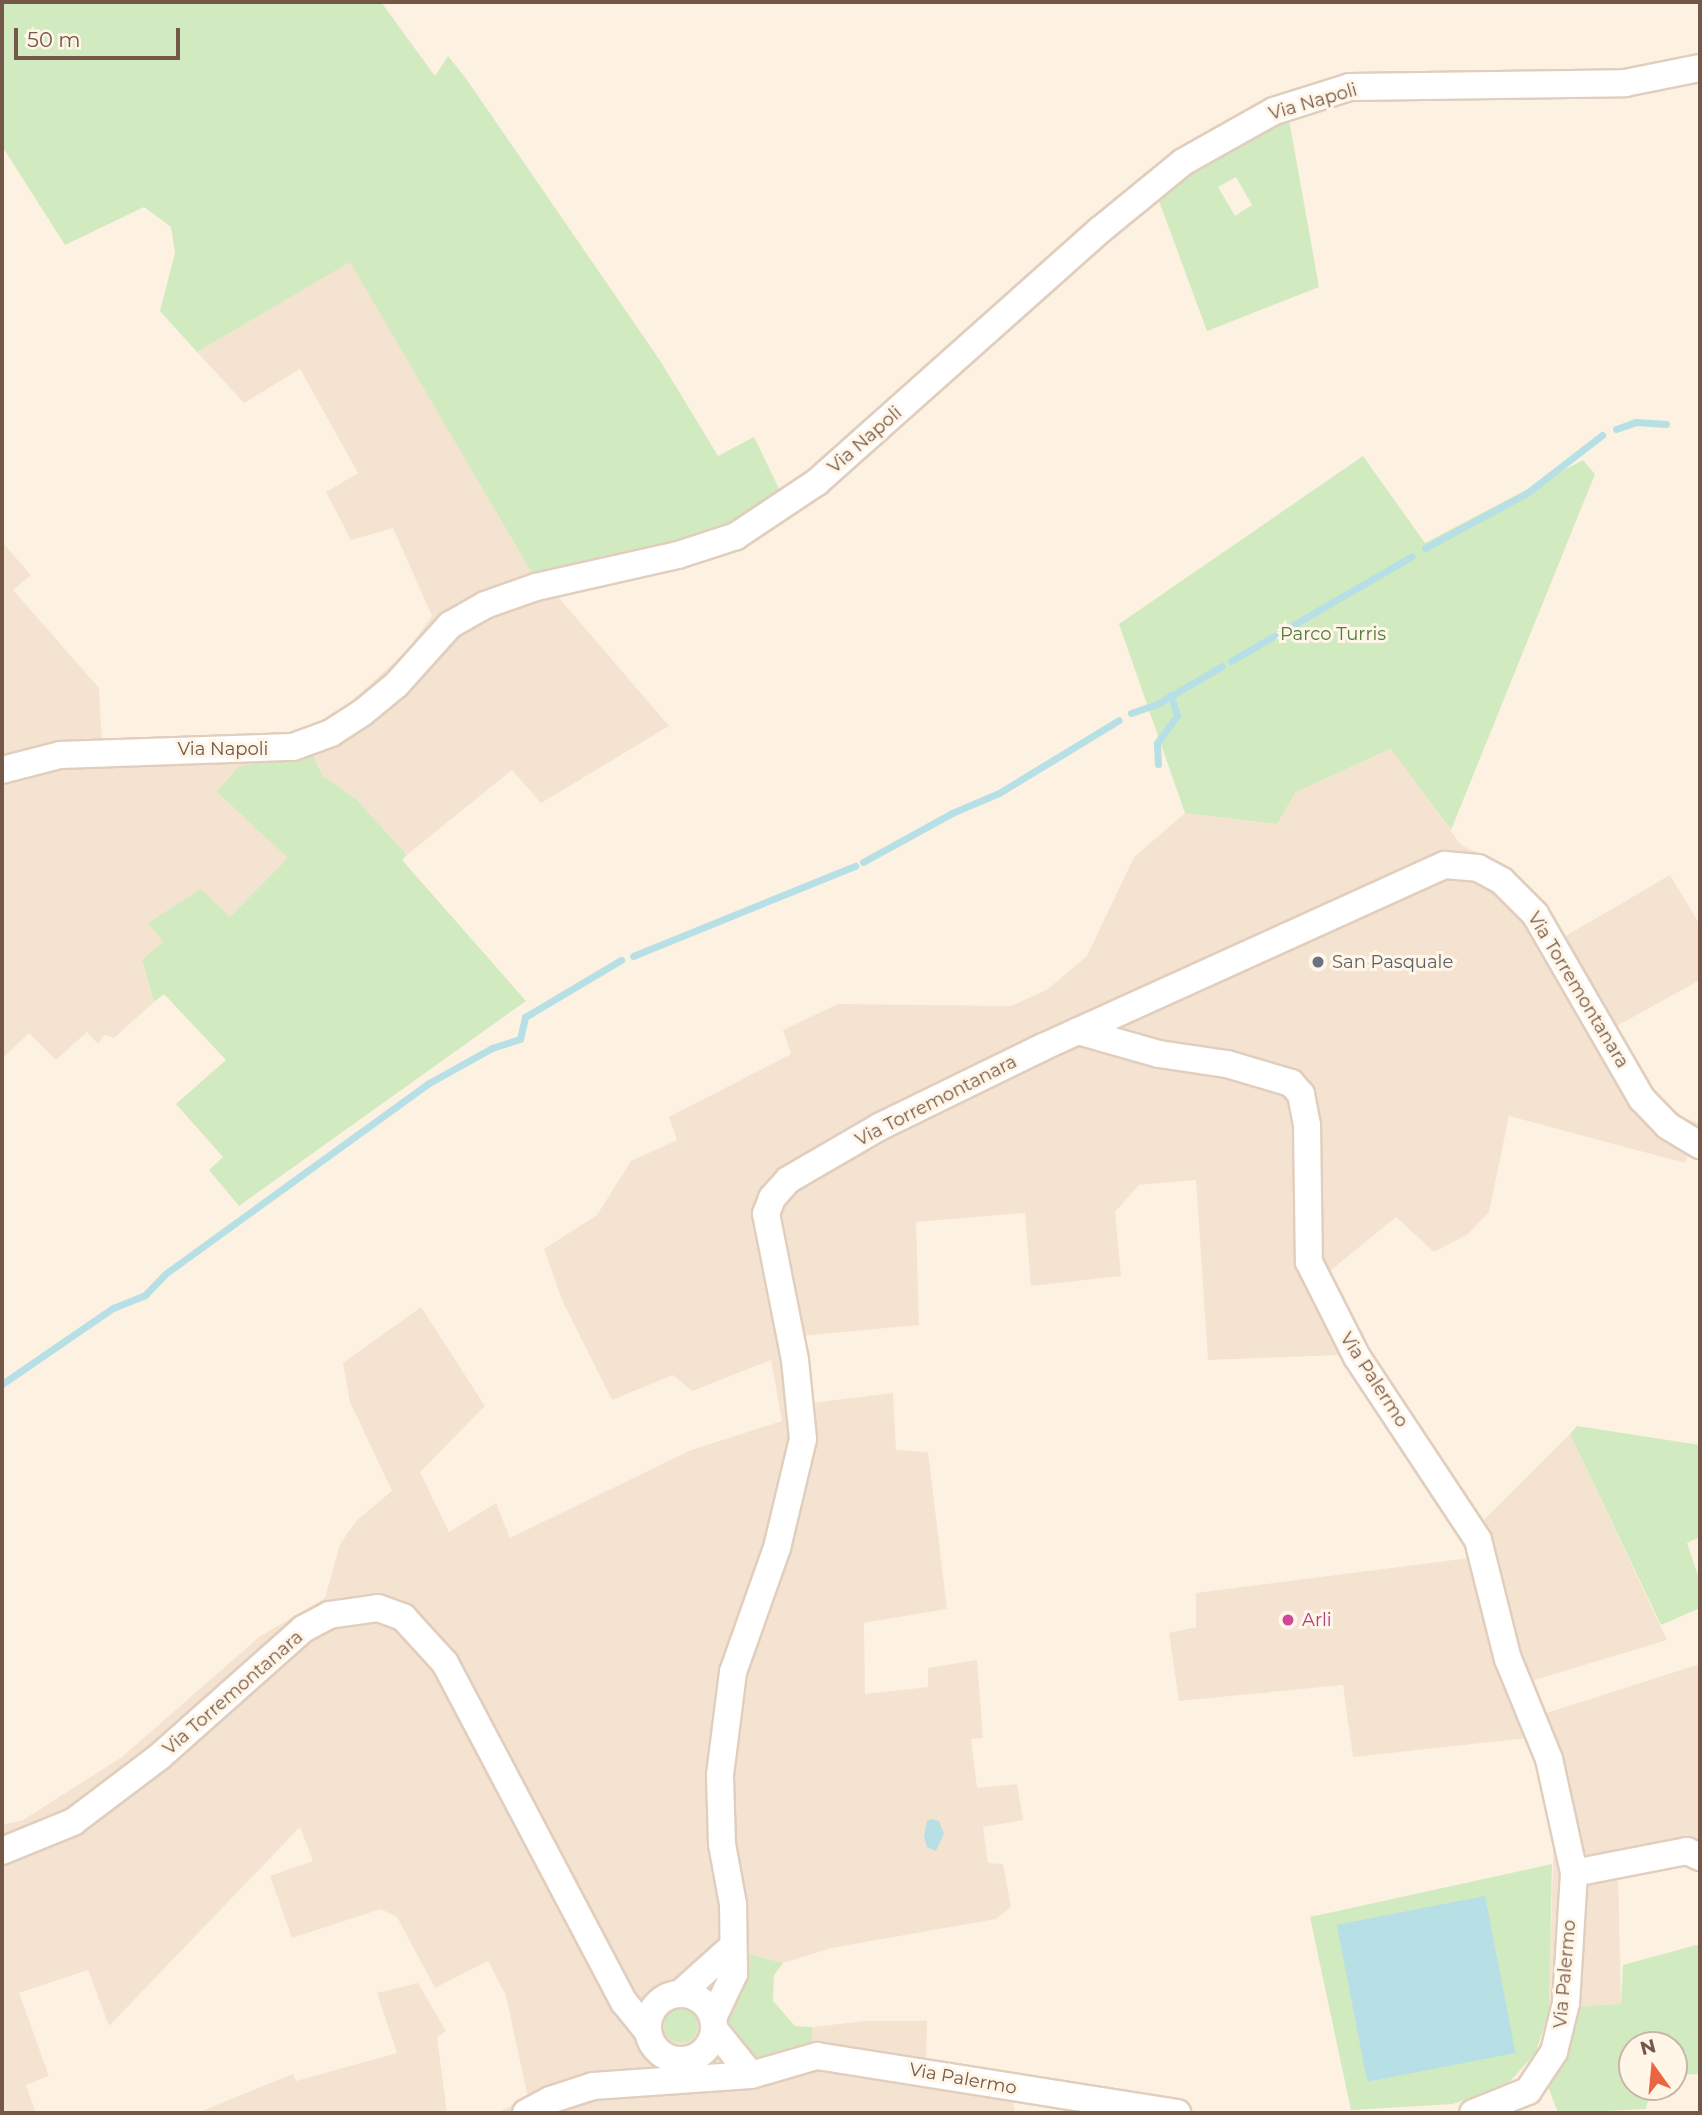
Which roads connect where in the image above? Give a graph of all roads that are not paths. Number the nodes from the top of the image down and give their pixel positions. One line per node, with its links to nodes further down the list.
1 (1700, 68): 2 (street, Via Napoli)
2 (2, 769)
3 (1078, 1031): 4 (street, Via Torremontanara); 7 (street, Via Palermo); 8 (street, Via Torremontanara)
4 (1700, 1144)
5 (2, 1851): 9 (street, Via Torremontanara)
6 (1700, 1857): 7 (street)
7 (1574, 1872): 17 (street, Via Palermo)
8 (733, 1946): 10 (street); 11 (street, Via Torremontanara)
9 (611, 1978): 10 (street); 12 (street, Via Torremontanara)
10 (671, 1997): 11 (street); 12 (street)
11 (714, 2023): 12 (street); 13 (street)
12 (649, 2036): 14 (street)
13 (751, 2075): 14 (street, Via Palermo); 16 (street, Via Palermo)
14 (635, 2080): 15 (street, Via Palermo)
15 (526, 2113)
16 (1178, 2113)
17 (1472, 2113)

